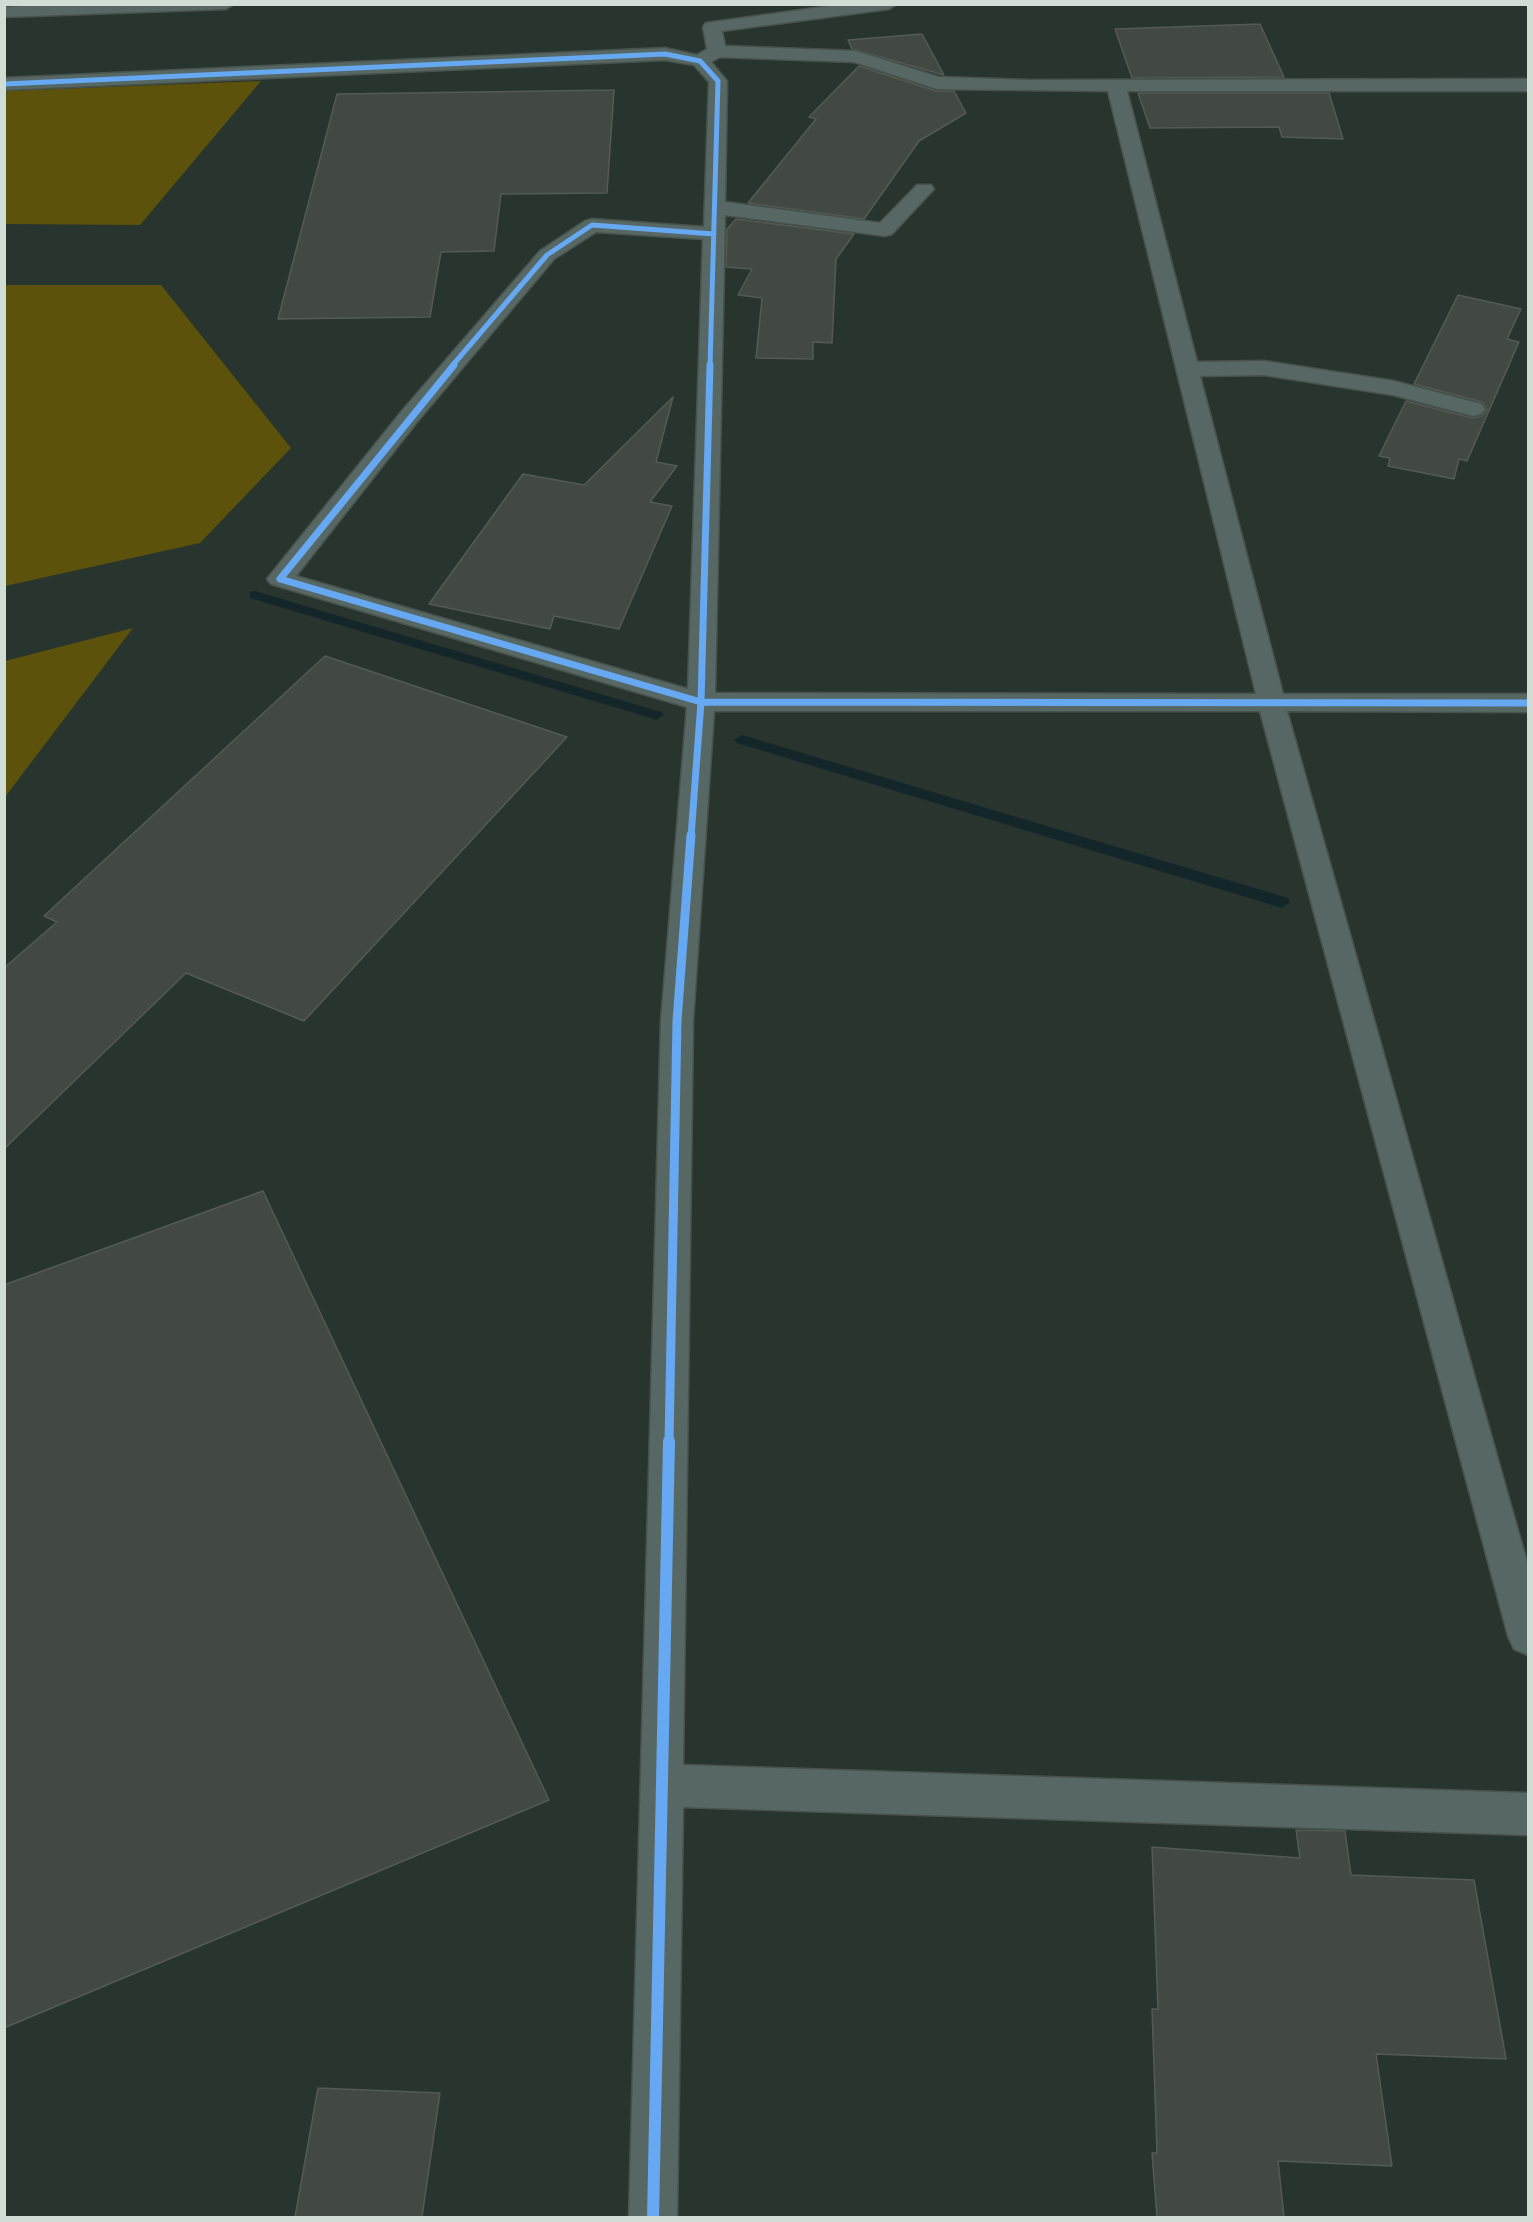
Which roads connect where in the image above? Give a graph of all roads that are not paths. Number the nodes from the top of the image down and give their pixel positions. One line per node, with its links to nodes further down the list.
1 (226, 4): 3 (street)
2 (889, 4): 4 (street)
3 (4, 12)
4 (709, 56): 5 (street); 7 (street); 9 (street)
5 (4, 84)
6 (1528, 85): 7 (street)
7 (1116, 87): 11 (street)
8 (924, 189): 9 (street)
9 (714, 207): 10 (street)
10 (714, 234): 13 (street); 13 (street)
11 (1186, 369): 12 (street); 15 (street)
12 (1473, 409)
13 (701, 702): 15 (street); 17 (street)
14 (1528, 703): 15 (street)
15 (1272, 705): 16 (street)
16 (1528, 1636)
17 (661, 1785): 18 (street); 19 (street)
18 (1528, 1814)
19 (653, 2217)

